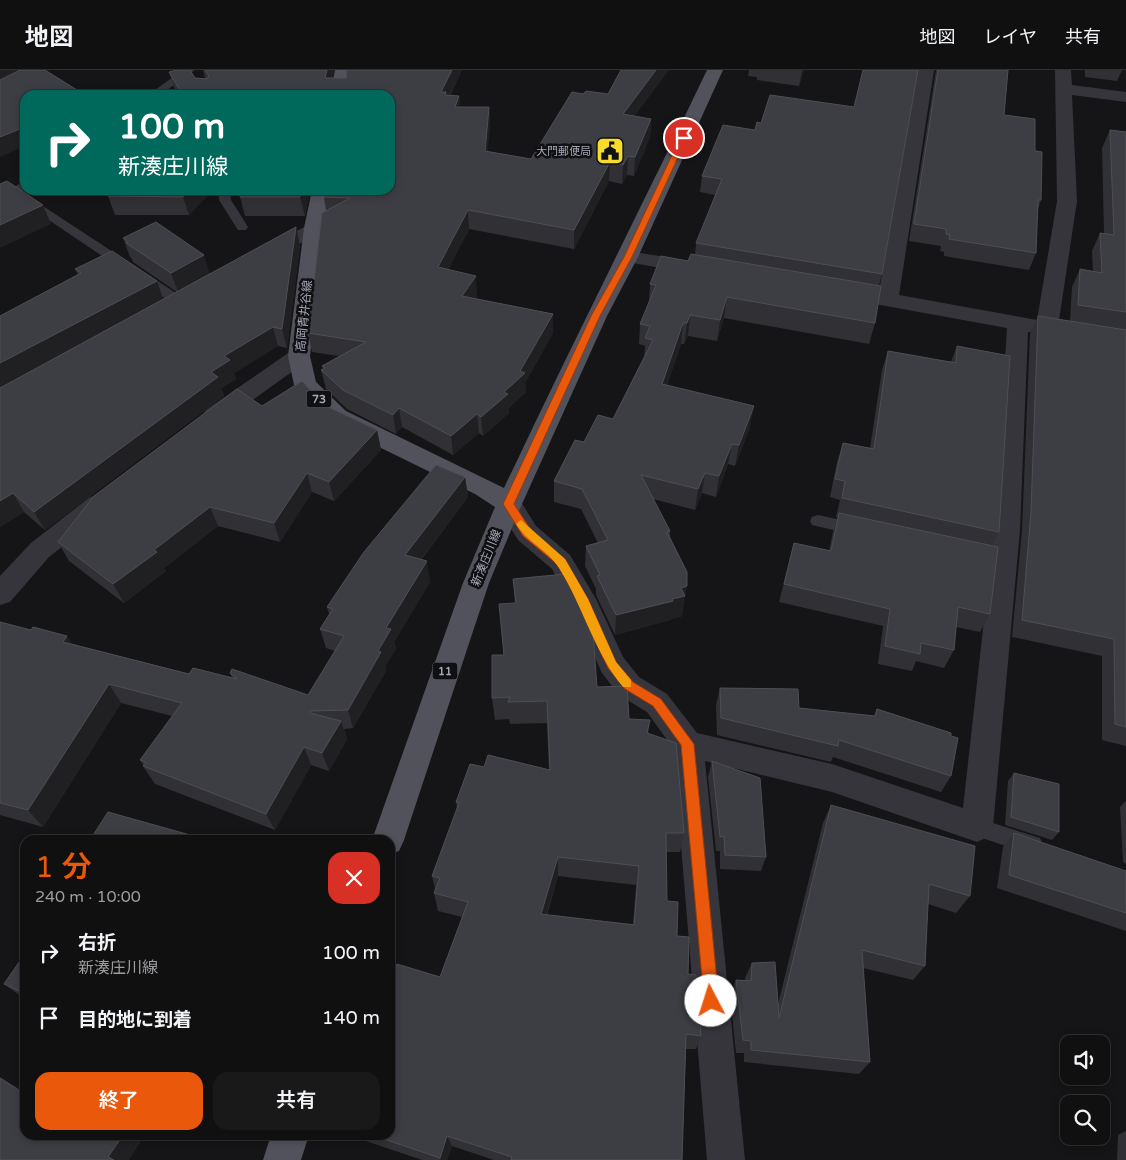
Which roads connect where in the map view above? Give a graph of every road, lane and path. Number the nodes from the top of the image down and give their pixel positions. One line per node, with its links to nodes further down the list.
1 (190, 70): 6 (lane)
2 (343, 70): 7 (main road)
3 (715, 70): 16 (main road, 新湊庄川線 / 11)
4 (926, 70): 20 (street)
5 (1063, 79): 8 (street); 22 (street)
6 (160, 90)
7 (340, 90)
8 (1126, 97)
9 (20, 188): 13 (lane)
10 (30, 195): 21 (lane)
11 (224, 195): 14 (lane)
12 (320, 195): 15 (main road, 高岡青井谷線 / 73)
13 (0, 199)
14 (242, 227)
15 (314, 228): 17 (street); 23 (main road, 高岡青井谷線 / 73)
16 (628, 257): 18 (street); 26 (main road, 新湊庄川線 / 11)
17 (247, 265)
18 (713, 270)
19 (820, 288): 20 (street)
20 (888, 300): 22 (street)
21 (180, 302)
22 (1018, 323): 31 (street)
23 (299, 356): 24 (street); 26 (main road, 高岡青井谷線 / 73)
24 (199, 427)
25 (116, 491): 29 (street)
26 (509, 504): 30 (street); 32 (main road, 新湊庄川線 / 11)
27 (818, 521): 28 (lane)
28 (877, 534)
29 (0, 594)
30 (688, 744): 31 (street); 36 (street)
31 (976, 827): 33 (lane)
32 (390, 835)
33 (1051, 851)
34 (288, 1140): 35 (main road)
35 (282, 1160)
36 (726, 1160)

